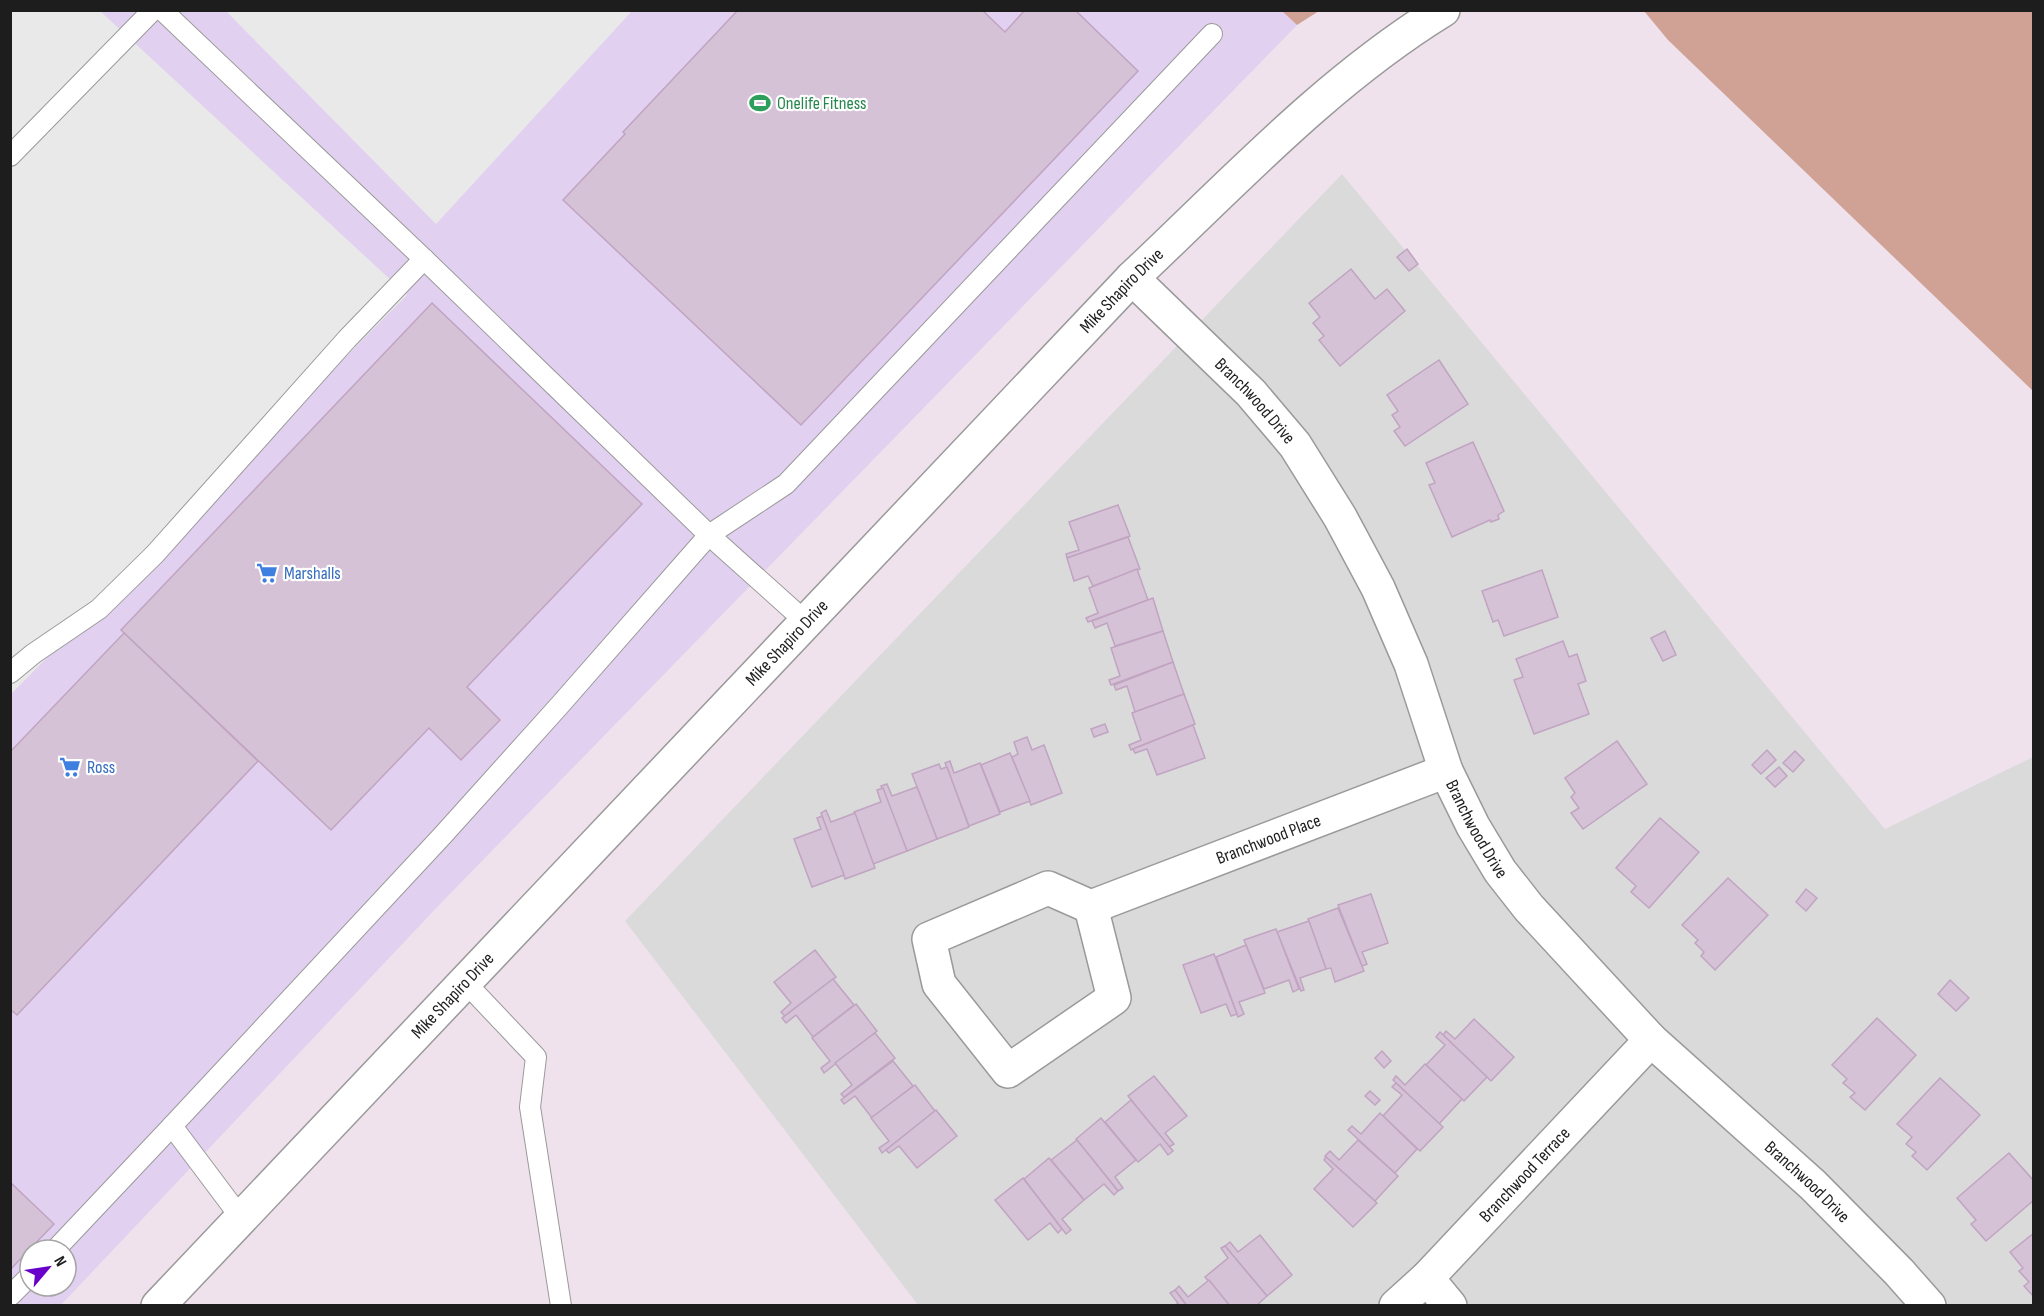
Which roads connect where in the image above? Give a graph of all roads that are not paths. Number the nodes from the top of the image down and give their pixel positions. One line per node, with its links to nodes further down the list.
1 (153, 10): 5 (lane)
2 (162, 10): 6 (lane)
3 (1443, 10): 7 (street, Mike Shapiro Drive)
4 (1212, 34): 8 (lane)
5 (10, 156)
6 (424, 259): 8 (lane); 10 (lane)
7 (1132, 278): 9 (street, Mike Shapiro Drive); 11 (street, Branchwood Drive)
8 (710, 535): 9 (lane); 15 (lane)
9 (806, 622): 13 (street, Mike Shapiro Drive)
10 (10, 673)
11 (1446, 771): 12 (street, Branchwood Place); 14 (street, Branchwood Drive)
12 (1091, 907): 12 (street)
13 (465, 982): 16 (street, Mike Shapiro Drive); 20 (lane)
14 (1651, 1040): 18 (street, Branchwood Terrace); 23 (street, Branchwood Drive)
15 (172, 1126): 16 (lane); 17 (lane)
16 (241, 1218): 19 (street, Mike Shapiro Drive)
17 (66, 1238)
18 (1427, 1278): 21 (street, Branchwood Terrace); 22 (street)
19 (158, 1305)
20 (561, 1305)
21 (1396, 1305)
22 (1450, 1305)
23 (1929, 1305)

